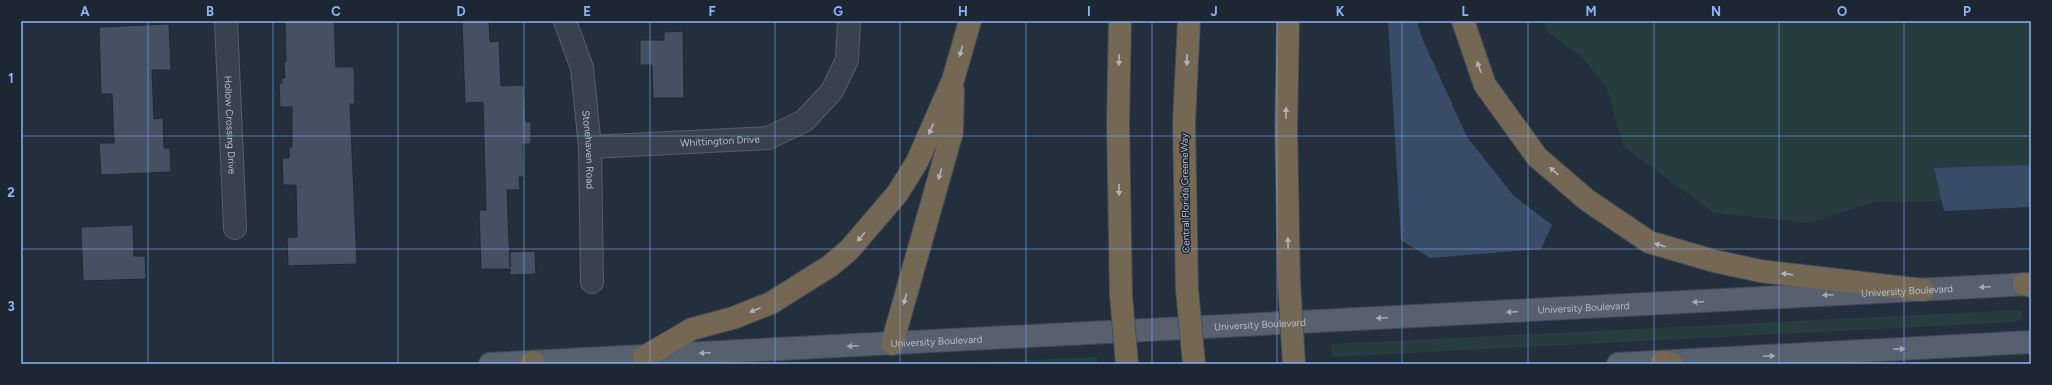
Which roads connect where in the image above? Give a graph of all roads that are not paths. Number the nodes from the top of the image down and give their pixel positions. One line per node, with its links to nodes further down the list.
1 (226, 21): 11 (street, Hollow Crossing Drive)
2 (564, 21): 10 (street, Stonehaven Road)
3 (849, 21): 10 (street, Whittington Drive)
4 (970, 21): 9 (highway, one-way to 9)
5 (1120, 21): 21 (highway, one-way to 21, bridge)
6 (1189, 21): 22 (highway, Central Florida GreeneWay, one-way to 22, bridge)
7 (1288, 21): 23 (highway, one-way to 7, bridge)
8 (1462, 21): 14 (highway, one-way to 8)
9 (953, 80): 16 (highway, one-way to 16); 17 (highway, one-way to 17)
10 (590, 147): 12 (street, Stonehaven Road)
11 (235, 228)
12 (592, 282)
13 (2029, 285): 14 (main road, University Boulevard, one-way to 14)
14 (1923, 290): 16 (main road, University Boulevard, one-way to 16)
15 (2031, 342): 19 (main road, one-way to 15)
16 (892, 344): 17 (main road, University Boulevard, one-way to 17)
17 (644, 356): 18 (main road, University Boulevard)
18 (532, 363): 20 (main road, University Boulevard)
19 (1667, 363): 24 (main road)
20 (490, 364)
21 (1127, 364)
22 (1194, 364)
23 (1294, 364)
24 (1618, 364)

